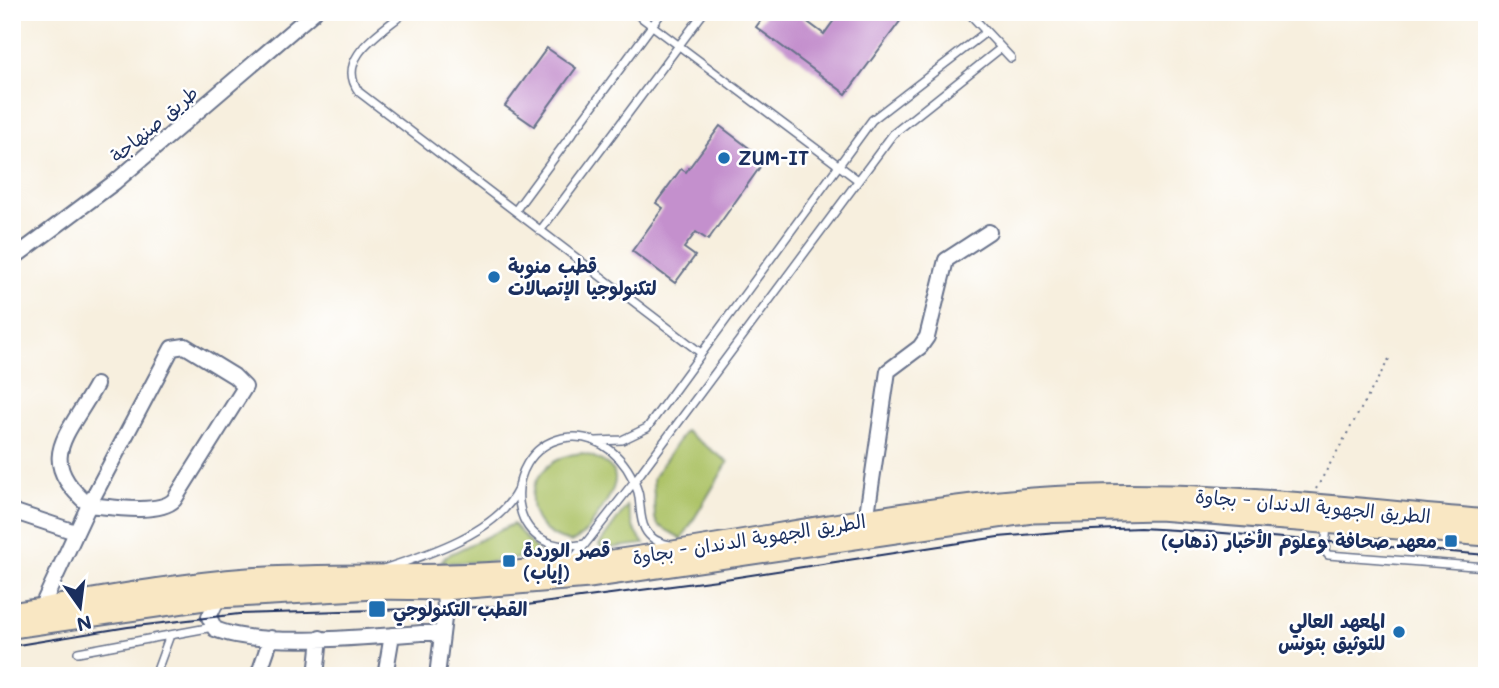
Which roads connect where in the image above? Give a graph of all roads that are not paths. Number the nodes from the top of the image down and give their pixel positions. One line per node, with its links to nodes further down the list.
1 (314, 12): 17 (street, طريق صنهاجة)
2 (405, 12): 14 (lane)
3 (634, 12): 7 (lane)
4 (662, 12): 7 (lane)
5 (704, 12): 9 (lane)
6 (968, 12): 8 (lane)
7 (651, 25): 9 (lane); 14 (lane)
8 (986, 32): 10 (lane); 12 (lane)
9 (678, 46): 12 (lane); 15 (lane)
10 (1001, 48): 11 (lane); 13 (lane)
11 (1010, 58)
12 (838, 166): 13 (lane); 18 (lane)
13 (858, 180): 21 (lane)
14 (514, 211): 15 (lane)
15 (540, 231): 18 (lane)
16 (989, 232): 27 (street)
17 (12, 259)
18 (701, 353): 20 (lane)
19 (96, 385): 23 (street)
20 (597, 441): 21 (lane); 22 (lane)
21 (634, 482): 30 (lane); 32 (lane)
22 (519, 487): 31 (lane); 35 (lane)
23 (89, 505): 23 (street); 28 (street)
24 (12, 511): 28 (street)
25 (1339, 518): 26 (main road, الطريق الجهوية الدندان - بجاوة); 27 (main road, الطريق الجهوية الدندان - بجاوة); 29 (main road, الطريق الجهوية الدندان - بجاوة); 34 (lane); 37 (main road, الطريق الجهوية الدندان - بجاوة)
26 (1487, 520)
27 (866, 521): 32 (main road, الطريق الجهوية الدندان - بجاوة)
28 (75, 532): 41 (street)
29 (1487, 536)
30 (584, 544): 31 (lane); 33 (lane)
31 (549, 545): 33 (lane)
32 (688, 549): 33 (main road, الطريق الجهوية الدندان - بجاوة)
33 (569, 565): 37 (lane); 38 (main road, الطريق الجهوية الدندان - بجاوة); 39 (lane)
34 (1487, 567)
35 (371, 573): 36 (main road, الطريق الجهوية الدندان - بجاوة); 38 (main road, الطريق الجهوية الدندان - بجاوة)
36 (247, 578): 40 (street); 41 (main road, الطريق الجهوية الدندان - بجاوة)
37 (589, 578): 39 (main road, الطريق الجهوية الدندان - بجاوة)
38 (444, 581): 39 (main road, الطريق الجهوية الدندان - بجاوة); 40 (main road, الطريق الجهوية الدندان - بجاوة); 48 (street)
39 (538, 583)
40 (218, 598): 43 (street); 44 (main road, الطريق الجهوية الدندان - بجاوة)
41 (41, 608): 42 (main road, الطريق الجهوية الدندان - بجاوة)
42 (12, 613)
43 (213, 627): 45 (lane); 49 (street)
44 (12, 628)
45 (170, 635): 50 (lane); 51 (lane)
46 (392, 635): 47 (street); 48 (street); 55 (street)
47 (320, 638): 49 (street); 54 (street)
48 (440, 638): 56 (street)
49 (269, 642): 52 (street); 53 (street)
50 (78, 652)
51 (155, 676)
52 (258, 676)
53 (269, 676)
54 (316, 676)
55 (385, 676)
56 (437, 676)

